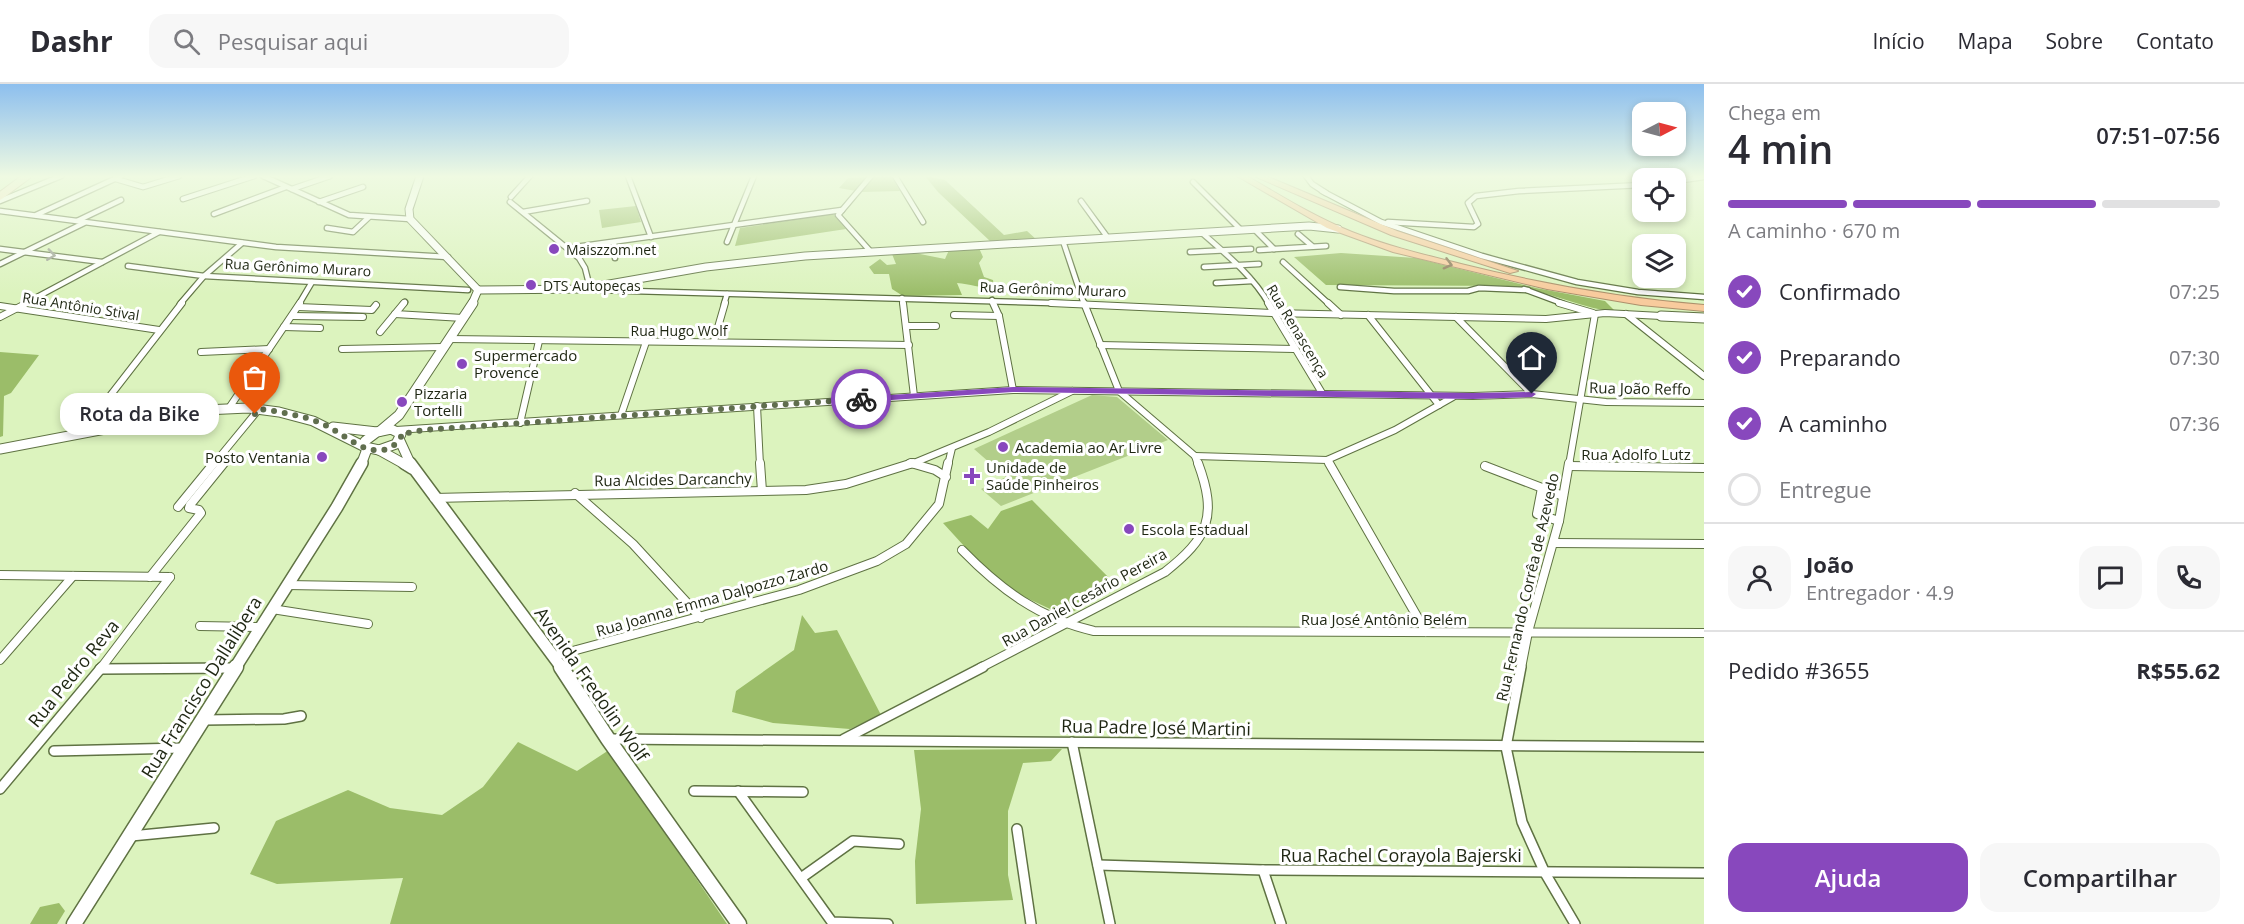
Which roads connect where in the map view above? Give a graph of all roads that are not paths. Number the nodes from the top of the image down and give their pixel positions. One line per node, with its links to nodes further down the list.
1 (29, 215): 17 (street)
2 (88, 215): 20 (street)
3 (352, 215): 18 (street)
4 (410, 215): 19 (street)
5 (527, 215): 43 (street)
6 (643, 215): 34 (street)
7 (738, 215): 25 (street)
8 (805, 215): 25 (street)
9 (839, 215): 51 (street)
10 (919, 215): 23 (street)
11 (1091, 215): 35 (street)
12 (1226, 215): 30 (street)
13 (1312, 215): 21 (highway)
14 (1334, 215): 21 (highway)
15 (1363, 215): 24 (highway)
16 (1474, 215): 24 (street)
17 (34, 216): 20 (street)
18 (369, 217): 19 (street); 27 (street)
19 (410, 219): 53 (street)
20 (76, 221): 22 (street)
21 (1322, 221): 26 (street); 29 (highway)
22 (86, 222): 31 (street); 50 (street)
23 (923, 222)
24 (1377, 223): 36 (highway); 72 (street)
25 (734, 225): 34 (street); 39 (street)
26 (1309, 226): 28 (street); 29 (street)
27 (327, 228)
28 (1254, 229): 30 (street); 47 (street)
29 (1339, 229): 44 (highway)
30 (1241, 230): 32 (street)
31 (159, 232): 40 (street); 55 (street)
32 (1201, 232): 35 (street); 48 (street, Rua Renascença)
33 (1298, 234): 41 (street)
34 (651, 237): 38 (street)
35 (1108, 238): 37 (street)
36 (1412, 239): 44 (highway); 81 (highway)
37 (1063, 241): 51 (street); 77 (street)
38 (614, 242): 43 (street); 54 (street)
39 (727, 242)
40 (242, 243): 53 (street); 62 (street)
41 (1312, 246): 42 (street); 47 (street)
42 (1326, 246)
43 (568, 248): 68 (street)
44 (1391, 248): 74 (highway, one-way to 74)
45 (0, 249): 50 (street)
46 (1251, 249): 48 (street)
47 (1274, 249): 49 (street)
48 (1222, 250): 52 (street); 59 (street, Rua Renascença)
49 (1259, 250)
50 (25, 252): 55 (street, one-way to 55); 57 (street)
51 (871, 252): 65 (street)
52 (1190, 252)
53 (448, 257): 69 (street)
54 (615, 258)
55 (102, 262): 82 (street)
56 (1283, 262): 89 (street)
57 (0, 264)
58 (1259, 264): 59 (street)
59 (1237, 265): 61 (street); 63 (street, Rua Renascença)
60 (128, 266): 62 (street, Rua Gerônimo Muraro)
61 (1204, 267)
62 (204, 276): 64 (street, Rua Gerônimo Muraro); 103 (street)
63 (1252, 281): 66 (street); 84 (street, Rua Renascença)
64 (312, 282): 69 (street, Rua Gerônimo Muraro); 80 (street)
65 (620, 283): 68 (street); 70 (street)
66 (1216, 283)
67 (1340, 287): 86 (street)
68 (590, 288): 69 (street, Rua Gerônimo Muraro); 70 (street, Rua Gerônimo Muraro)
69 (473, 290): 97 (street)
70 (616, 291): 71 (street, Rua Gerônimo Muraro)
71 (727, 294): 73 (street, Rua Gerônimo Muraro); 107 (street)
72 (1704, 297)
73 (902, 298): 75 (street, Rua Gerônimo Muraro); 99 (street)
74 (1617, 299): 81 (highway); 83 (highway)
75 (992, 300): 77 (street, Rua Gerônimo Muraro); 92 (street)
76 (405, 302): 85 (street)
77 (1084, 303): 84 (street, Rua Gerônimo Muraro); 110 (street)
78 (376, 305): 80 (street)
79 (0, 306): 82 (street, Rua Antônio Stival)
80 (298, 307): 91 (street)
81 (1704, 307)
82 (16, 308): 93 (street); 103 (street, Rua Antônio Stival)
83 (1659, 312): 87 (street); 96 (highway)
84 (1272, 313): 89 (street, Rua Gerônimo Muraro); 114 (street, Rua Renascença)
85 (395, 314): 97 (street); 104 (street)
86 (1595, 314): 87 (street); 95 (street, Rua Gerônimo Muraro); 125 (street, Rua Fernando Corrêa de Azevedo)
87 (1626, 314): 116 (street)
88 (954, 315): 92 (street)
89 (1341, 315): 90 (street, Rua Gerônimo Muraro)
90 (1368, 315): 95 (street, Rua Gerônimo Muraro); 122 (street)
91 (292, 316): 94 (street); 101 (street)
92 (999, 316): 117 (street)
93 (0, 317)
94 (363, 317)
95 (1456, 317): 121 (street)
96 (1680, 317): 98 (street)
97 (463, 318): 105 (street)
98 (1704, 318)
99 (908, 326): 100 (street); 109 (street)
100 (936, 326)
101 (284, 327): 102 (street); 112 (street)
102 (320, 328)
103 (159, 330): 136 (street)
104 (380, 332)
105 (449, 339): 106 (street, Rua Hugo Wolf); 111 (street)
106 (539, 341): 108 (street, Rua Hugo Wolf); 133 (street)
107 (714, 341): 108 (street, Rua Hugo Wolf); 109 (street, Rua Hugo Wolf)
108 (646, 342): 132 (street)
109 (909, 345): 123 (street)
110 (1100, 345): 114 (street); 119 (street)
111 (443, 347): 113 (street); 131 (street)
112 (269, 349): 115 (street); 129 (street)
113 (342, 349)
114 (1294, 349): 120 (street, Rua Renascença)
115 (201, 352)
116 (1704, 376)
117 (1013, 390): 118 (street, Rua João Reffo); 123 (street, Rua João Reffo)
118 (1074, 390): 119 (street, Rua João Reffo); 139 (street, Rua Alcides Darcanchy)
119 (1119, 391): 120 (street, Rua João Reffo); 141 (street)
120 (1322, 393): 122 (street, Rua João Reffo)
121 (1532, 394): 124 (street, Rua João Reffo); 125 (street, Rua João Reffo)
122 (1430, 395): 124 (street, Rua João Reffo); 127 (street)
123 (914, 396): 128 (street, Rua João Reffo)
124 (1455, 396): 127 (street)
125 (1580, 400): 126 (street, Rua João Reffo); 146 (street, Rua Fernando Corrêa de Azevedo)
126 (1704, 403)
127 (1439, 405): 143 (street)
128 (757, 406): 132 (street, Rua João Reffo); 151 (street)
129 (229, 408): 130 (street); 136 (street)
130 (259, 409): 134 (street); 155 (street)
131 (399, 415): 135 (street); 137 (street)
132 (621, 415): 133 (street, Rua João Reffo)
133 (520, 423): 137 (street, Rua João Reffo)
134 (328, 427): 135 (street); 140 (street, Avenida Fredolin Wolf)
135 (379, 431): 137 (street); 140 (street, Rua Francisco Dallalibera)
136 (82, 432): 138 (street)
137 (399, 435): 140 (street); 147 (street, Avenida Fredolin Wolf)
138 (0, 448)
139 (952, 448): 144 (street, Rua Alcides Darcanchy); 149 (street, Rua Joanna Emma Dalpozzo Zardo)
140 (372, 449): 147 (street, Avenida Fredolin Wolf); 163 (street, Rua Francisco Dallalibera)
141 (1195, 456): 143 (street); 168 (street, Rua Daniel Cesário Pereira)
142 (228, 458): 155 (street)
143 (1326, 459): 171 (street)
144 (909, 464): 149 (street); 151 (street, Rua Alcides Darcanchy)
145 (1485, 466): 150 (street)
146 (1569, 466): 148 (street, Rua Adolfo Lutz); 153 (street, Rua Fernando Corrêa de Azevedo)
147 (412, 468): 154 (street, Avenida Fredolin Wolf)
148 (1704, 468)
149 (946, 477): 166 (street, Rua Joanna Emma Dalpozzo Zardo)
150 (1542, 488): 153 (street); 156 (street)
151 (762, 491): 152 (street, Rua Alcides Darcanchy)
152 (575, 493): 154 (street, Rua Alcides Darcanchy); 166 (street)
153 (1563, 496): 156 (street, Rua Fernando Corrêa de Azevedo)
154 (434, 498): 174 (street, Avenida Fredolin Wolf)
155 (189, 508): 162 (street)
156 (1559, 521): 157 (street, Rua Fernando Corrêa de Azevedo)
157 (1554, 543): 158 (street); 172 (street, Rua Fernando Corrêa de Azevedo)
158 (1704, 544)
159 (962, 550): 168 (street, Rua José Antônio Belém)
160 (0, 575): 161 (street)
161 (73, 576): 162 (street); 175 (street)
162 (150, 577): 177 (street, Rua Pedro Reva)
163 (288, 585): 164 (street); 165 (street, Rua Francisco Dallalibera)
164 (412, 586)
165 (272, 609): 167 (street); 170 (street, Rua Francisco Dallalibera)
166 (701, 618): 174 (street, Rua Joanna Emma Dalpozzo Zardo)
167 (368, 624)
168 (1065, 625): 171 (street, Rua José Antônio Belém); 181 (street, Rua Daniel Cesário Pereira)
169 (200, 626): 170 (street)
170 (260, 627): 176 (street, Rua Francisco Dallalibera)
171 (1426, 632): 172 (street, Rua José Antônio Belém)
172 (1528, 632): 173 (street, Rua José Antônio Belém); 183 (street, Rua Fernando Corrêa de Azevedo)
173 (1704, 633)
174 (554, 656): 180 (street, Avenida Fredolin Wolf)
175 (0, 660)
176 (234, 668): 177 (street); 179 (street, Rua Francisco Dallalibera)
177 (100, 669): 187 (street, Rua Pedro Reva)
178 (301, 716): 179 (street)
179 (201, 720): 185 (street, Rua Francisco Dallalibera)
180 (608, 739): 181 (street, Rua Padre José Martini); 201 (street, Avenida Fredolin Wolf)
181 (842, 740): 182 (street, Rua Padre José Martini)
182 (1072, 742): 183 (street, Rua Padre José Martini); 195 (street)
183 (1506, 747): 184 (street, Rua Padre José Martini); 197 (street, Rua Fernando Corrêa de Azevedo)
184 (1704, 747)
185 (184, 748): 186 (street); 193 (street, Rua Francisco Dallalibera)
186 (54, 751)
187 (0, 789)
188 (694, 791): 189 (street)
189 (738, 792): 190 (street); 199 (street)
190 (803, 792)
191 (214, 828): 193 (street)
192 (1017, 829): 203 (street)
193 (128, 836): 200 (street, Rua Francisco Dallalibera)
194 (899, 844): 199 (street)
195 (1098, 865): 196 (street, Rua Rachel Corayola Bajerski); 204 (street)
196 (1263, 870): 197 (street, Rua Rachel Corayola Bajerski); 205 (street)
197 (1545, 873): 198 (street, Rua Rachel Corayola Bajerski); 206 (street, Rua Fernando Corrêa de Azevedo)
198 (1704, 873)
199 (801, 878): 202 (street)
200 (74, 924)
201 (740, 924)
202 (888, 924)
203 (1031, 924)
204 (1110, 924)
205 (1281, 924)
206 (1575, 924)

